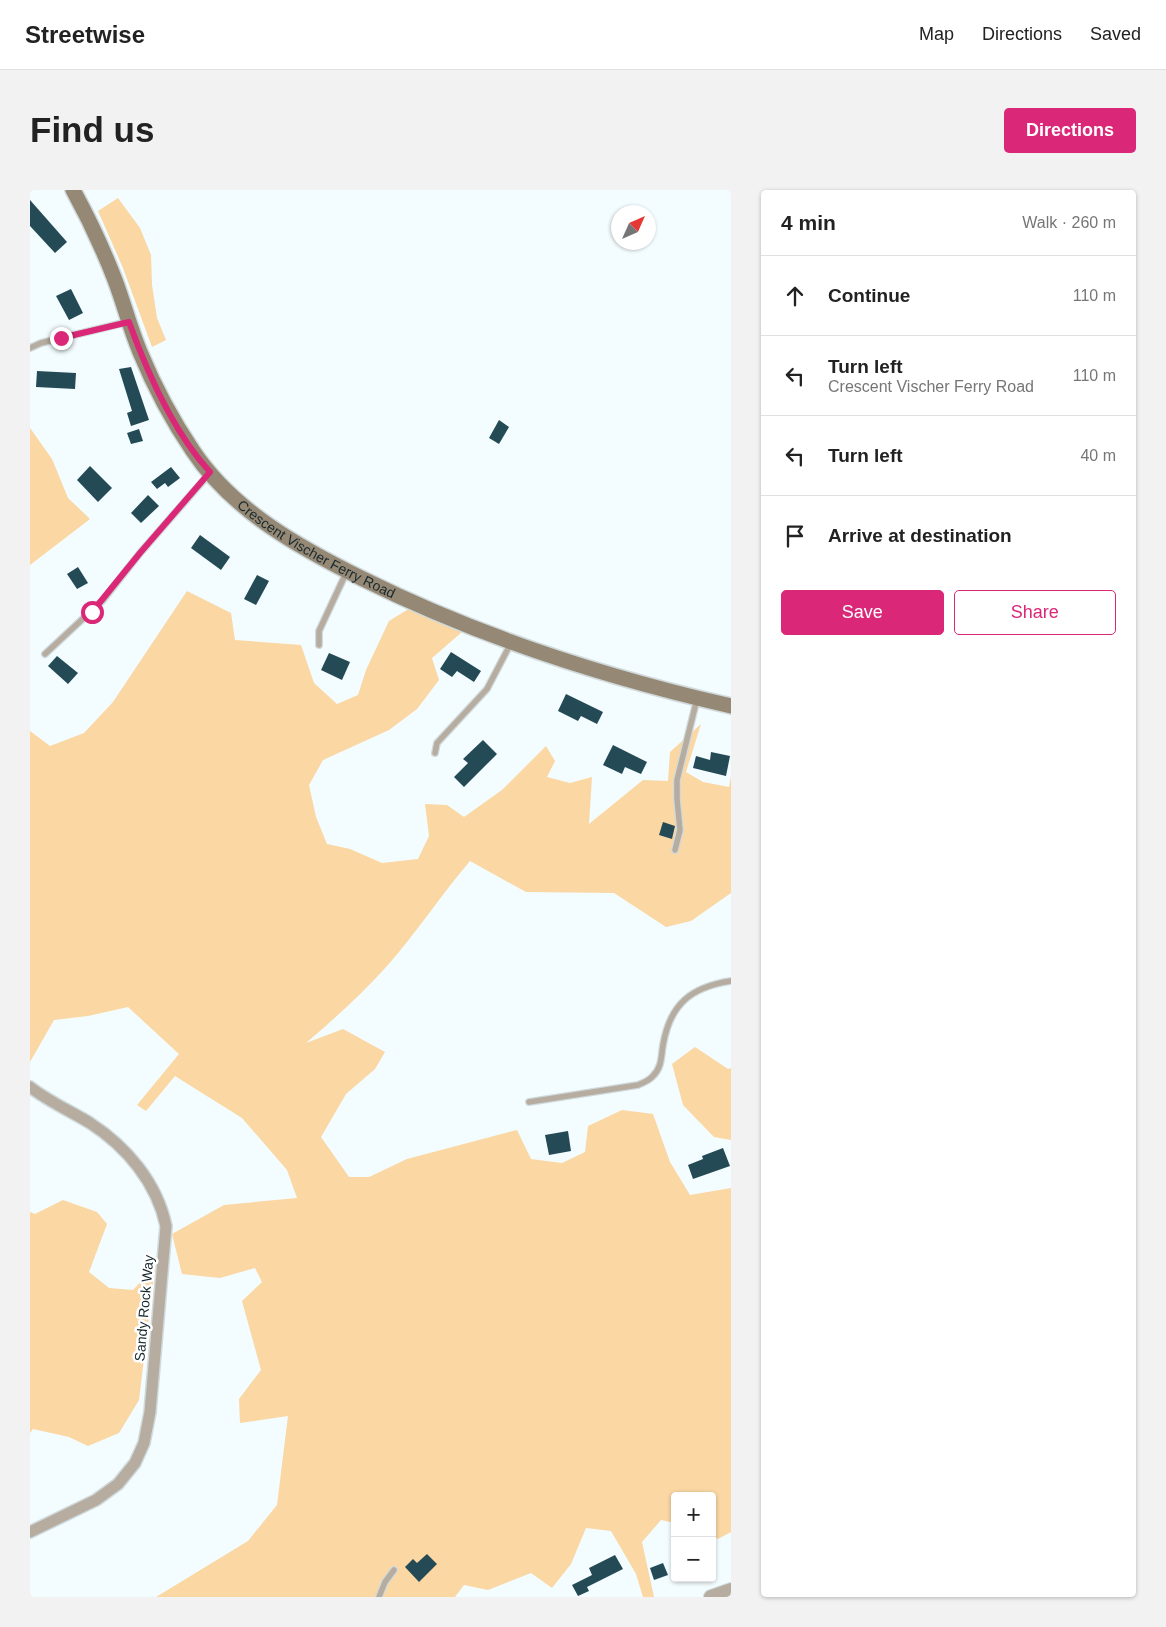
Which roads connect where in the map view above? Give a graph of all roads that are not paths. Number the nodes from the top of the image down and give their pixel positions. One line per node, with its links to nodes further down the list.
1 (74, 190): 2 (main road, Crescent Vischer Ferry Road)
2 (129, 322): 3 (lane); 4 (main road, Crescent Vischer Ferry Road)
3 (30, 348)
4 (210, 472): 5 (main road, Crescent Vischer Ferry Road); 8 (lane)
5 (347, 571): 6 (main road, Crescent Vischer Ferry Road); 7 (lane)
6 (511, 643): 9 (main road, Crescent Vischer Ferry Road); 11 (lane)
7 (319, 645)
8 (45, 654)
9 (697, 698): 10 (main road, Crescent Vischer Ferry Road); 12 (lane)
10 (731, 706)
11 (435, 753)
12 (675, 850)
13 (731, 981): 15 (lane)
14 (30, 1087): 16 (street, Sandy Rock Way)
15 (529, 1102)
16 (30, 1532)
17 (394, 1570): 19 (lane)
18 (731, 1590): 20 (street)
19 (379, 1597)
20 (711, 1597)

